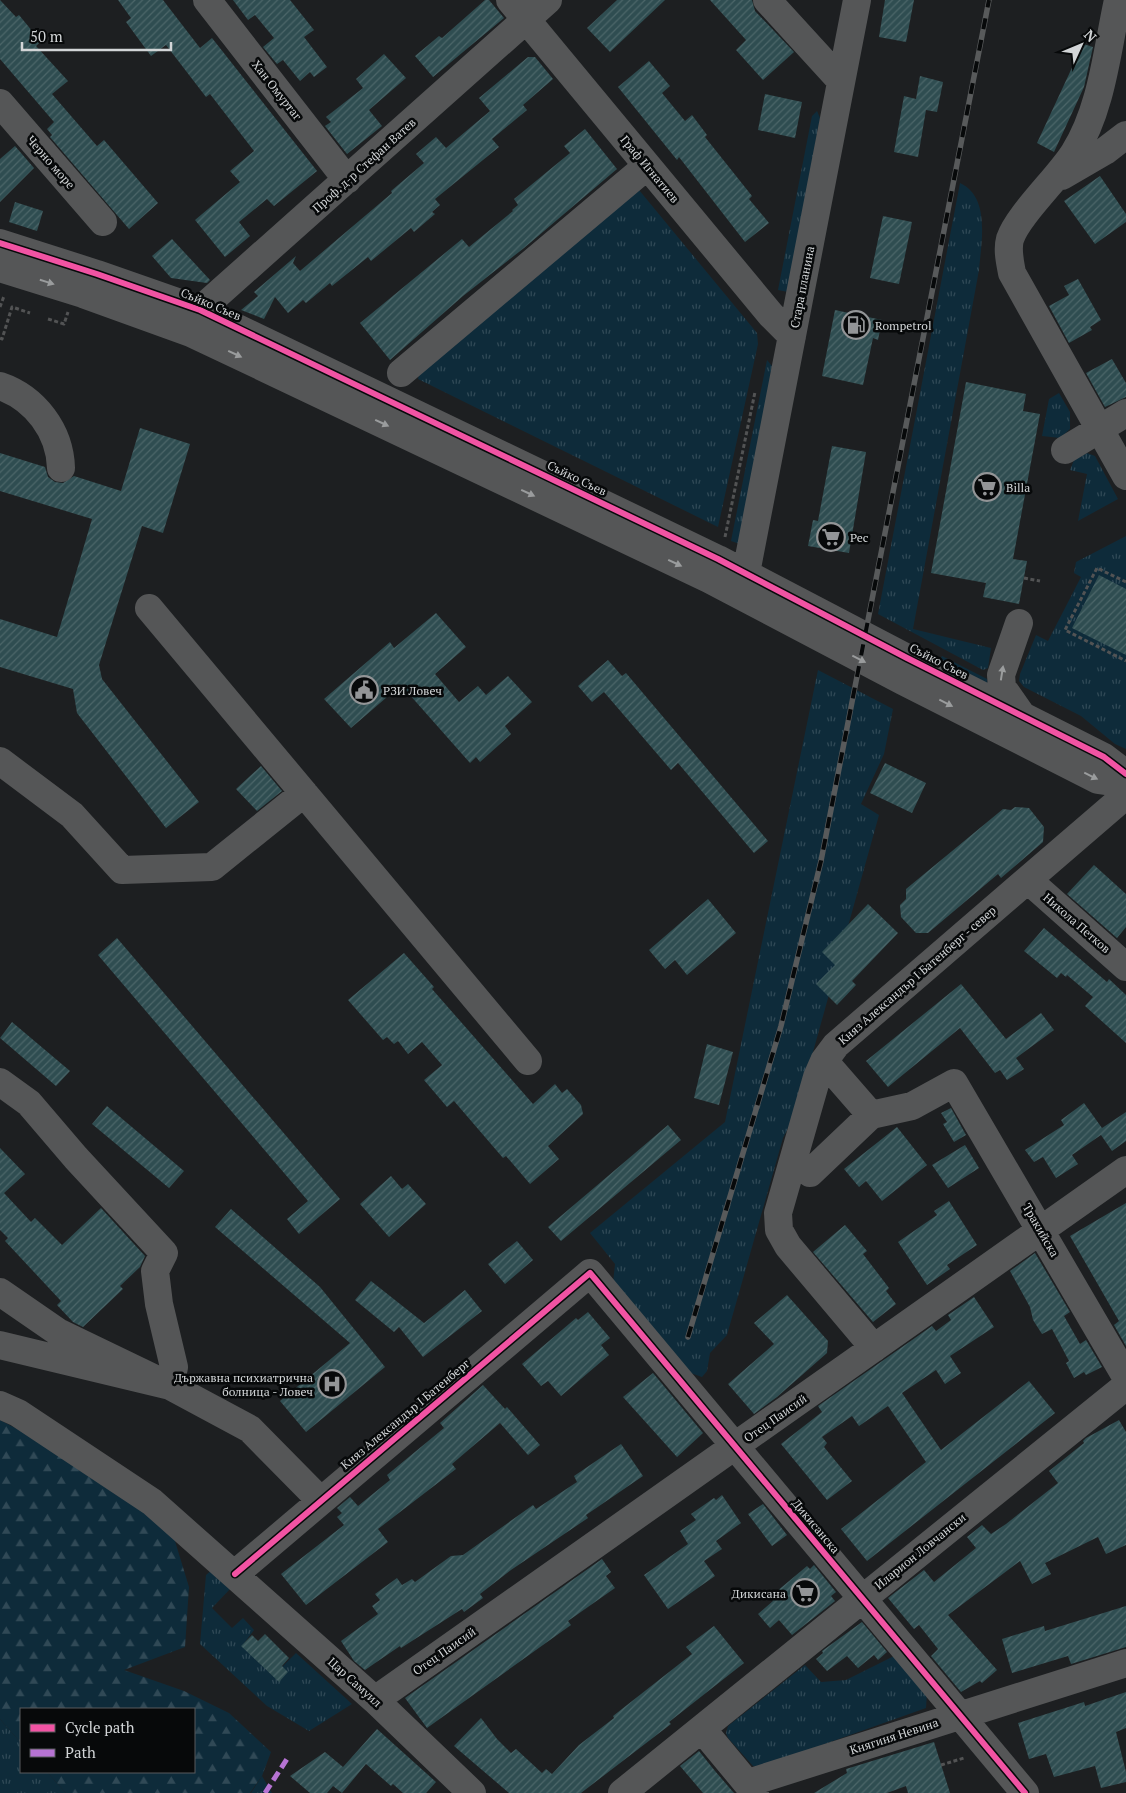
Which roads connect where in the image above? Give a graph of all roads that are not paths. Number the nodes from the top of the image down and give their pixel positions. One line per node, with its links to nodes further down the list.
1 (207, 0): 11 (street, Хан Омуртаг)
2 (548, 0): 6 (street, Проф. д-р Стефан Ватев)
3 (767, 0): 7 (street)
4 (857, 0): 7 (street, Стара планина)
5 (1118, 0): 12 (street)
6 (519, 10): 10 (street, Граф Игнатиев); 11 (street, Проф. д-р Стефан Ватев)
7 (841, 81): 17 (street, Стара планина)
8 (0, 102): 13 (street, Черно море)
9 (1126, 135): 12 (street)
10 (648, 166): 17 (street, Граф Игнатиев); 18 (street)
11 (347, 180): 16 (street, Проф. д-р Стефан Ватев)
12 (1052, 182): 21 (street)
13 (103, 222)
14 (0, 243): 16 (street, Съйко Съев)
15 (0, 268): 16 (street, Съйко Съев, one-way to 16)
16 (195, 321): 25 (street, Съйко Съев)
17 (792, 336): 25 (street, Стара планина)
18 (401, 373)
19 (0, 386): 23 (street)
20 (1126, 412): 21 (street)
21 (1100, 429): 22 (street); 24 (street)
22 (1065, 450)
23 (61, 468)
24 (1126, 476)
25 (742, 584): 28 (street, Съйко Съев)
26 (149, 608): 33 (street)
27 (1020, 623): 29 (street, one-way to 27)
28 (905, 670): 29 (street, Съйко Съев); 32 (street, Съйко Съев, one-way to 32)
29 (1022, 715): 31 (street, Съйко Съев)
30 (0, 762): 33 (street)
31 (1126, 774)
32 (1126, 784)
33 (304, 793): 37 (street)
34 (1126, 795): 35 (street, Княз Александър I Батенберг - север)
35 (1028, 880): 36 (street, Никола Петков); 38 (street, Княз Александър I Батенберг - север)
36 (1126, 967)
37 (528, 1061)
38 (824, 1061): 40 (street); 47 (street, Княз Александър I Батенберг - север)
39 (0, 1082): 49 (street)
40 (871, 1115): 42 (street); 43 (street, Тракийска)
41 (1126, 1170): 43 (street, Отец Паисий)
42 (810, 1173)
43 (1041, 1231): 47 (street, Отец Паисий); 48 (street, Тракийска)
44 (590, 1273): 52 (street, Дикисанска); 53 (street, Княз Александър I Батенберг)
45 (0, 1292): 49 (street)
46 (0, 1345): 49 (street)
47 (874, 1348): 52 (street, Отец Паисий)
48 (1126, 1377)
49 (170, 1386): 53 (street)
50 (1126, 1386): 55 (street, Иларион Ловчански)
51 (0, 1405): 54 (street, Цар Самуил)
52 (735, 1446): 55 (street, Дикисанска); 57 (street, Отец Паисий)
53 (320, 1500): 54 (street, Княз Александър I Батенберг)
54 (235, 1574): 57 (street, Цар Самуил)
55 (861, 1598): 58 (street, Дикисанска); 59 (street, Иларион Ловчански)
56 (1126, 1663): 58 (street, Княгиня Невина)
57 (375, 1700): 62 (street, Цар Самуил)
58 (959, 1714): 60 (street, Княгиня Невина); 61 (street, Дикисанска)
59 (702, 1729): 60 (street); 63 (street, Иларион Ловчански)
60 (752, 1788)
61 (1021, 1790)
62 (472, 1793)
63 (622, 1793)

